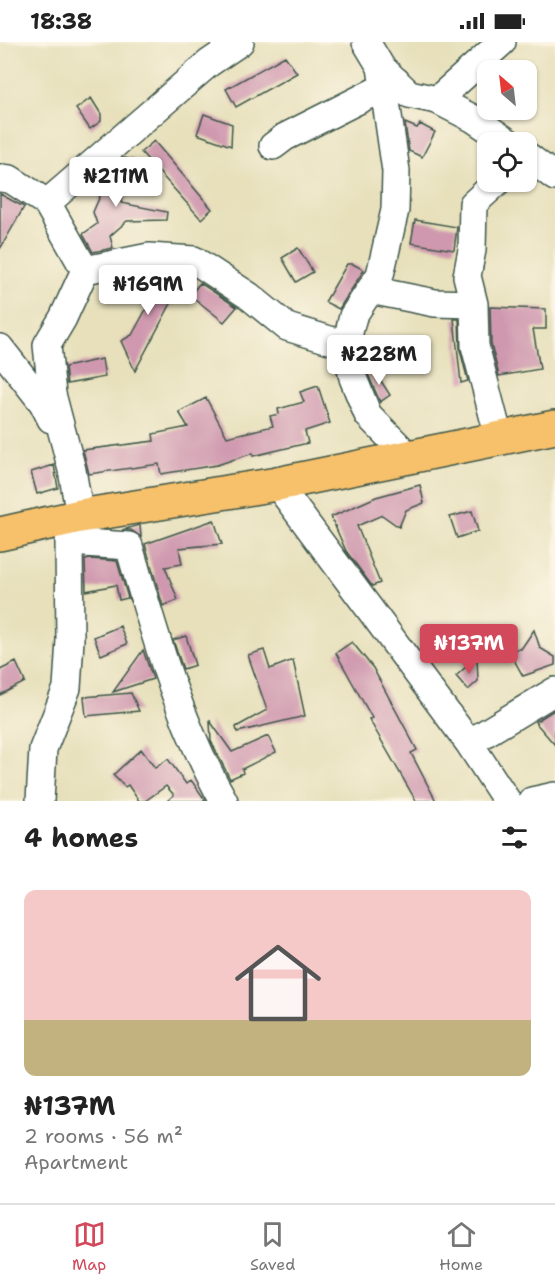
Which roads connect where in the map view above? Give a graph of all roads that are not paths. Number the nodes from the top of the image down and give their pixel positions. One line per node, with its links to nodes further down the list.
1 (240, 42): 12 (street)
2 (366, 42): 4 (street)
3 (502, 42): 5 (street)
4 (387, 78): 5 (street); 7 (street); 14 (street)
5 (437, 100): 6 (street)
6 (493, 132)
7 (273, 146)
8 (537, 163): 9 (street)
9 (555, 177)
10 (0, 178): 12 (street)
11 (486, 192): 15 (street)
12 (46, 203): 13 (street)
13 (84, 270): 16 (street); 20 (street)
14 (370, 290): 15 (street); 16 (street)
15 (474, 304): 19 (street)
16 (346, 345): 21 (street)
17 (0, 348): 20 (street)
18 (555, 427): 19 (highway)
19 (499, 438): 21 (highway)
20 (68, 456): 23 (street)
21 (409, 457): 22 (highway)
22 (277, 484): 23 (highway); 26 (street)
23 (75, 529): 24 (highway); 28 (street); 29 (street)
24 (0, 534)
25 (555, 692): 26 (street)
26 (468, 743): 30 (street)
27 (555, 796): 31 (street)
28 (40, 801)
29 (224, 801)
30 (507, 801)
31 (532, 801)

